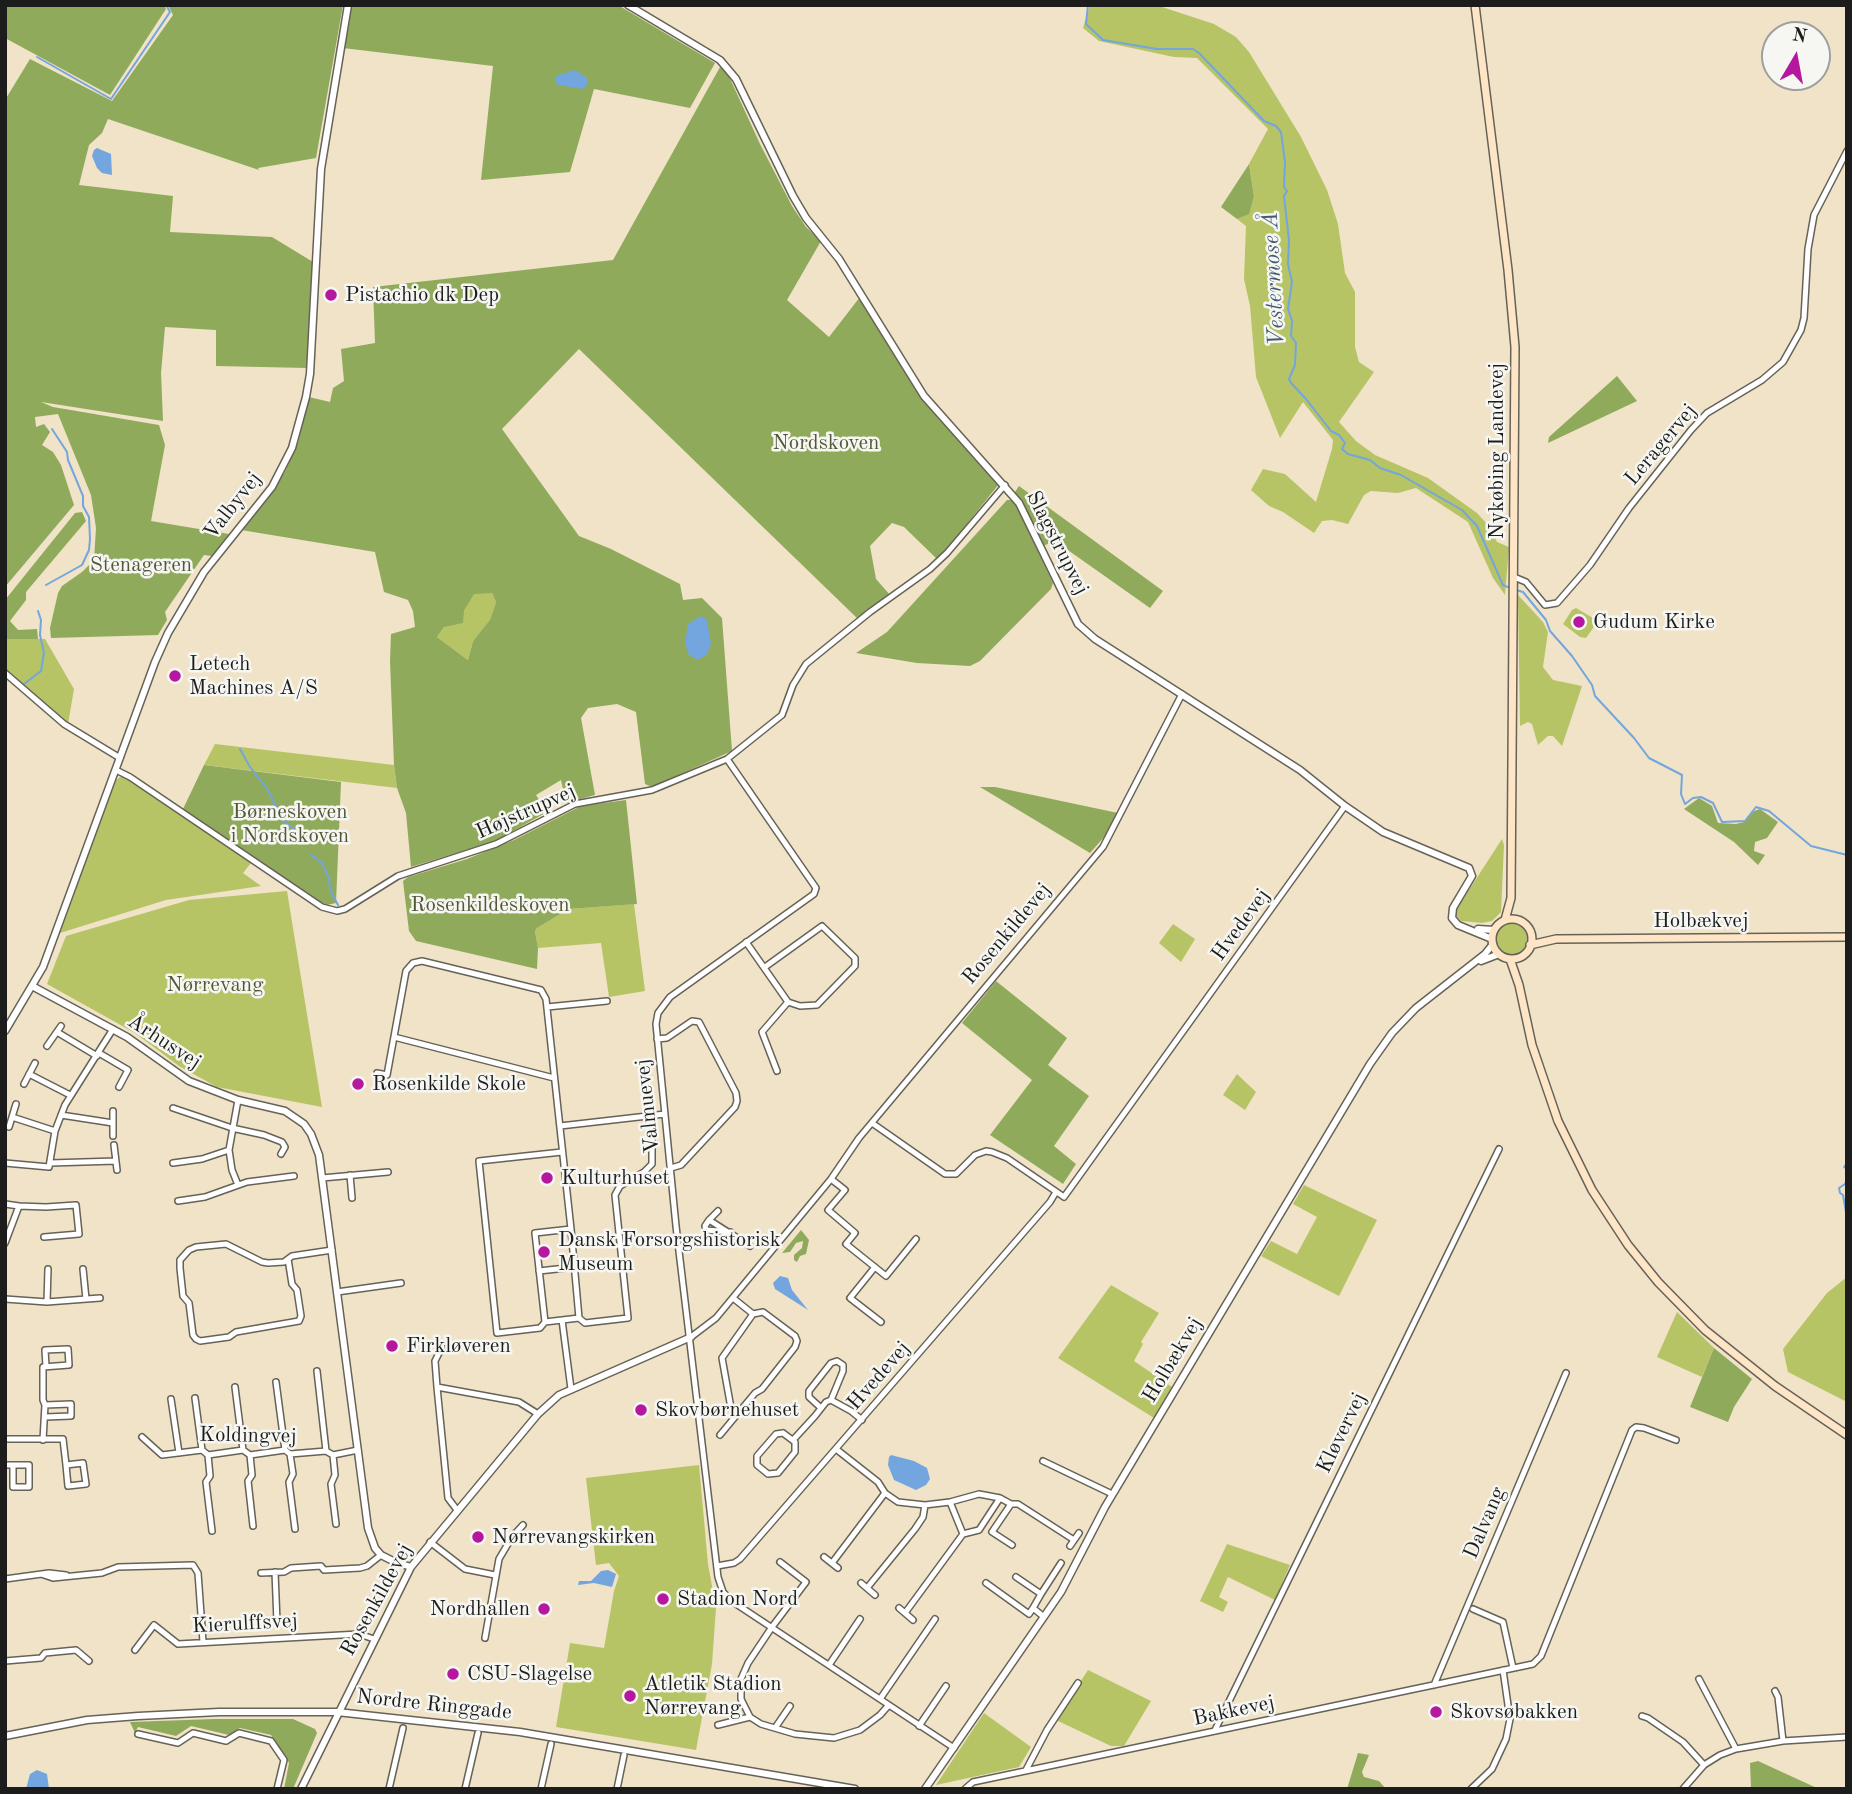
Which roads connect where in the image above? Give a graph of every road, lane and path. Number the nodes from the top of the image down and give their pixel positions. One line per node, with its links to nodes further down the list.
1 (348, 5): 9 (street, Valbyvej)
2 (628, 5): 5 (street, Slagstrupvej)
3 (1475, 5): 6 (main road, Nykøbing Landevej)
4 (1847, 151): 6 (street, Leragervej)
5 (1006, 485): 8 (street, Slagstrupvej); 10 (street, Højstrupvej)
6 (1514, 585): 13 (main road, Nykøbing Landevej)
7 (5, 673): 9 (street)
8 (1182, 694): 12 (street, Slagstrupvej); 59 (street, Rosenkildevej)
9 (120, 758): 11 (street, Valbyvej)
10 (727, 759): 11 (street, Højstrupvej); 21 (street, Valmuevej)
11 (116, 770): 30 (street, Valbyvej)
12 (1345, 806): 16 (street, Slagstrupvej); 82 (street, Hvedevej)
13 (1511, 898): 14 (main road, Nykøbing Landevej); 15 (main road, Nykøbing Landevej)
14 (1505, 920): 15 (main road); 17 (main road)
15 (1516, 920): 18 (main road)
16 (1461, 926): 17 (street); 22 (street)
17 (1494, 930): 22 (main road)
18 (1531, 934): 20 (main road, Holbækvej); 23 (main road)
19 (1847, 937): 20 (main road, Holbækvej)
20 (1556, 939): 23 (main road, Holbækvej)
21 (746, 942): 27 (street); 39 (street, Valmuevej)
22 (1492, 942): 24 (main road); 28 (street, Holbækvej)
23 (1530, 945): 25 (main road)
24 (1499, 954): 26 (main road); 28 (street, Holbækvej)
25 (1520, 957): 26 (main road); 29 (main road)
26 (1510, 958): 29 (main road)
27 (765, 967): 32 (street); 32 (street)
28 (1469, 967): 154 (street, Holbækvej)
29 (1519, 985): 133 (main road)
30 (32, 986): 35 (street, Århusvej); 36 (street, Valbyvej)
31 (607, 1001): 33 (street)
32 (788, 1002): 43 (street)
33 (547, 1007): 38 (street); 46 (street)
34 (61, 1026): 37 (street)
35 (113, 1029): 41 (street); 50 (street, Århusvej)
36 (5, 1031)
37 (57, 1032): 40 (street); 41 (street)
38 (394, 1037): 44 (street); 46 (street)
39 (657, 1039): 54 (street, Valmuevej); 74 (street)
40 (47, 1046)
41 (98, 1055): 48 (street); 49 (street)
42 (35, 1063): 45 (street)
43 (777, 1070)
44 (377, 1073)
45 (29, 1074): 47 (street); 49 (street)
46 (554, 1078): 61 (street)
47 (24, 1084)
48 (119, 1087)
49 (70, 1095): 55 (street)
50 (238, 1100): 62 (street); 79 (street, Århusvej)
51 (16, 1104): 57 (street)
52 (173, 1108): 62 (street)
53 (113, 1111): 58 (street)
54 (665, 1114): 56 (street); 74 (street, Valmuevej)
55 (61, 1115): 58 (street); 63 (street)
56 (652, 1116): 61 (street); 110 (street)
57 (12, 1117): 60 (street); 63 (street)
58 (113, 1123): 64 (street)
59 (872, 1123): 80 (street, Rosenkildevej); 82 (street)
60 (9, 1126)
61 (560, 1126): 68 (street)
62 (232, 1128): 67 (street); 69 (street)
63 (55, 1130): 72 (street)
64 (113, 1136)
65 (114, 1145): 70 (street)
66 (1499, 1149): 223 (street, Kløvervej)
67 (229, 1150): 73 (street); 81 (street)
68 (562, 1152): 89 (street); 112 (street)
69 (281, 1154)
70 (116, 1161): 72 (street); 75 (street)
71 (5, 1163): 72 (street)
72 (50, 1163)
73 (173, 1163)
74 (671, 1168): 114 (street, Valmuevej)
75 (117, 1170)
76 (388, 1172): 77 (street)
77 (350, 1175): 79 (street); 83 (street)
78 (294, 1176): 81 (street)
79 (322, 1178): 95 (street, Århusvej)
80 (831, 1180): 98 (street); 105 (street, Rosenkildevej)
81 (238, 1185): 84 (street)
82 (1056, 1192): 131 (street, Hvedevej)
83 (352, 1198)
84 (178, 1201)
85 (5, 1205): 86 (street)
86 (19, 1206): 91 (street); 93 (street)
87 (718, 1211): 88 (street)
88 (709, 1220): 90 (street); 90 (street)
89 (571, 1229): 97 (street); 101 (street)
90 (730, 1232): 94 (street)
91 (44, 1237)
92 (916, 1239): 98 (street)
93 (5, 1242)
94 (750, 1246)
95 (332, 1251): 96 (street); 103 (street, Århusvej)
96 (288, 1259): 96 (street)
97 (575, 1267): 101 (street); 110 (street)
98 (875, 1267): 113 (street)
99 (48, 1269): 108 (street)
100 (83, 1269): 107 (street)
101 (539, 1271): 112 (street)
102 (401, 1283): 103 (street)
103 (337, 1292): 142 (street, Århusvej)
104 (100, 1298): 107 (street)
105 (733, 1298): 109 (street); 114 (street, Rosenkildevej)
106 (5, 1299): 108 (street)
107 (86, 1299): 108 (street)
108 (47, 1302)
109 (753, 1314): 129 (street); 129 (street)
110 (579, 1318): 111 (street)
111 (562, 1320): 112 (street); 122 (street)
112 (545, 1322)
113 (881, 1322)
114 (691, 1337): 122 (street, Rosenkildevej); 176 (street, Valmuevej)
115 (442, 1347): 121 (street)
116 (46, 1366): 116 (street); 126 (street)
117 (317, 1371): 143 (street)
118 (1566, 1373): 210 (street, Dalvang)
119 (276, 1382): 144 (street)
120 (235, 1387): 141 (street)
121 (437, 1387): 128 (street); 159 (street)
122 (571, 1389): 128 (street, Rosenkildevej)
123 (195, 1398): 140 (street)
124 (171, 1399): 145 (street)
125 (831, 1401): 127 (street); 127 (street); 131 (street)
126 (45, 1405): 130 (street); 130 (street)
127 (821, 1408): 137 (street)
128 (538, 1414): 159 (street, Rosenkildevej)
129 (738, 1414): 132 (street)
130 (45, 1417): 136 (street)
131 (862, 1420): 139 (street, Hvedevej)
132 (720, 1435)
133 (1847, 1435)
134 (142, 1437): 145 (street, Koldingvej)
135 (5, 1439): 136 (street)
136 (43, 1440): 152 (street)
137 (793, 1440): 137 (street)
138 (1676, 1440): 206 (street, Bakkevej)
139 (836, 1449): 153 (street); 176 (street, Hvedevej)
140 (202, 1450): 145 (street, Koldingvej); 146 (street, Koldingvej)
141 (243, 1450): 146 (street, Koldingvej); 147 (street, Koldingvej)
142 (358, 1450): 148 (street); 171 (street, Århusvej)
143 (326, 1451): 144 (street, Koldingvej); 148 (street, Koldingvej)
144 (287, 1452): 147 (street, Koldingvej); 163 (street)
145 (178, 1453)
146 (208, 1455): 164 (street)
147 (250, 1455): 162 (street)
148 (332, 1455): 160 (street)
149 (1043, 1461): 154 (street)
150 (5, 1465): 151 (street)
151 (13, 1465): 151 (street)
152 (65, 1465): 152 (street)
153 (886, 1493): 158 (street); 174 (street)
154 (1112, 1494): 193 (street, Holbækvej)
155 (1000, 1498): 156 (street); 157 (street); 166 (street)
156 (950, 1502): 158 (street); 166 (street)
157 (1011, 1504): 167 (street); 169 (street)
158 (925, 1505): 186 (street)
159 (457, 1510): 168 (street, Rosenkildevej)
160 (336, 1524)
161 (523, 1525): 181 (street)
162 (253, 1526)
163 (295, 1530)
164 (212, 1531)
165 (1079, 1533): 167 (street)
166 (963, 1534): 192 (street)
167 (1074, 1540): 170 (street)
168 (430, 1542): 177 (street, Rosenkildevej); 181 (street)
169 (1012, 1545)
170 (1070, 1546)
171 (382, 1555): 177 (street); 179 (street)
172 (824, 1557): 174 (street)
173 (780, 1562): 198 (street)
174 (832, 1563): 178 (street)
175 (1061, 1563): 187 (street)
176 (716, 1566): 198 (street, Valmuevej)
177 (411, 1567): 200 (street, Rosenkildevej)
178 (838, 1568)
179 (275, 1572): 180 (street); 197 (street)
180 (261, 1573)
181 (495, 1575): 199 (street)
182 (1016, 1577): 187 (street)
183 (5, 1580): 201 (street)
184 (861, 1583): 186 (street)
185 (986, 1583): 190 (street)
186 (867, 1588): 188 (street)
187 (1041, 1594): 190 (street)
188 (875, 1595)
189 (899, 1608): 192 (street)
190 (1032, 1608): 193 (street)
191 (1473, 1609): 206 (street)
192 (905, 1613): 196 (street)
193 (1044, 1617): 230 (street, Holbækvej)
194 (860, 1619): 205 (street)
195 (935, 1619): 213 (street)
196 (913, 1620)
197 (277, 1622)
198 (772, 1627): 205 (street, Valmuevej); 217 (street)
199 (485, 1638)
200 (374, 1639): 201 (street, Kierulffsvej); 216 (street, Rosenkildevej)
201 (202, 1642): 202 (street, Kierulffsvej)
202 (135, 1650)
203 (5, 1661): 204 (street)
204 (89, 1661)
205 (829, 1665): 213 (street, Valmuevej)
206 (1513, 1668): 207 (street, Bakkevej)
207 (1503, 1670): 210 (street, Bakkevej); 244 (street)
208 (1699, 1679): 231 (street)
209 (1078, 1683): 234 (street)
210 (1434, 1685): 223 (street, Bakkevej)
211 (946, 1686): 220 (street)
212 (1775, 1691): 228 (street)
213 (880, 1699): 215 (street, Valmuevej)
214 (790, 1706): 222 (street)
215 (888, 1706): 220 (street, Valmuevej); 222 (street)
216 (337, 1712): 226 (street, Nordre Ringgade); 236 (street, Rosenkildevej); 241 (street, Nordre Ringgade)
217 (751, 1717): 219 (street); 222 (street)
218 (1642, 1717): 233 (street)
219 (718, 1725)
220 (919, 1726): 230 (street, Valmuevej)
221 (403, 1728): 237 (street)
222 (775, 1728)
223 (1215, 1731): 234 (street, Bakkevej)
224 (478, 1733): 238 (street)
225 (138, 1734): 235 (street)
226 (5, 1736)
227 (1847, 1738): 228 (street)
228 (1783, 1741): 231 (street)
229 (551, 1744): 239 (street)
230 (954, 1748): 242 (street, Holbækvej)
231 (1736, 1749): 233 (street)
232 (624, 1755): 240 (street)
233 (1704, 1765): 245 (street)
234 (1026, 1770): 243 (street, Bakkevej)
235 (277, 1789)
236 (301, 1789)
237 (389, 1789)
238 (465, 1789)
239 (541, 1789)
240 (617, 1789)
241 (855, 1789)
242 (925, 1789)
243 (965, 1789)
244 (1471, 1789)
245 (1683, 1789)

